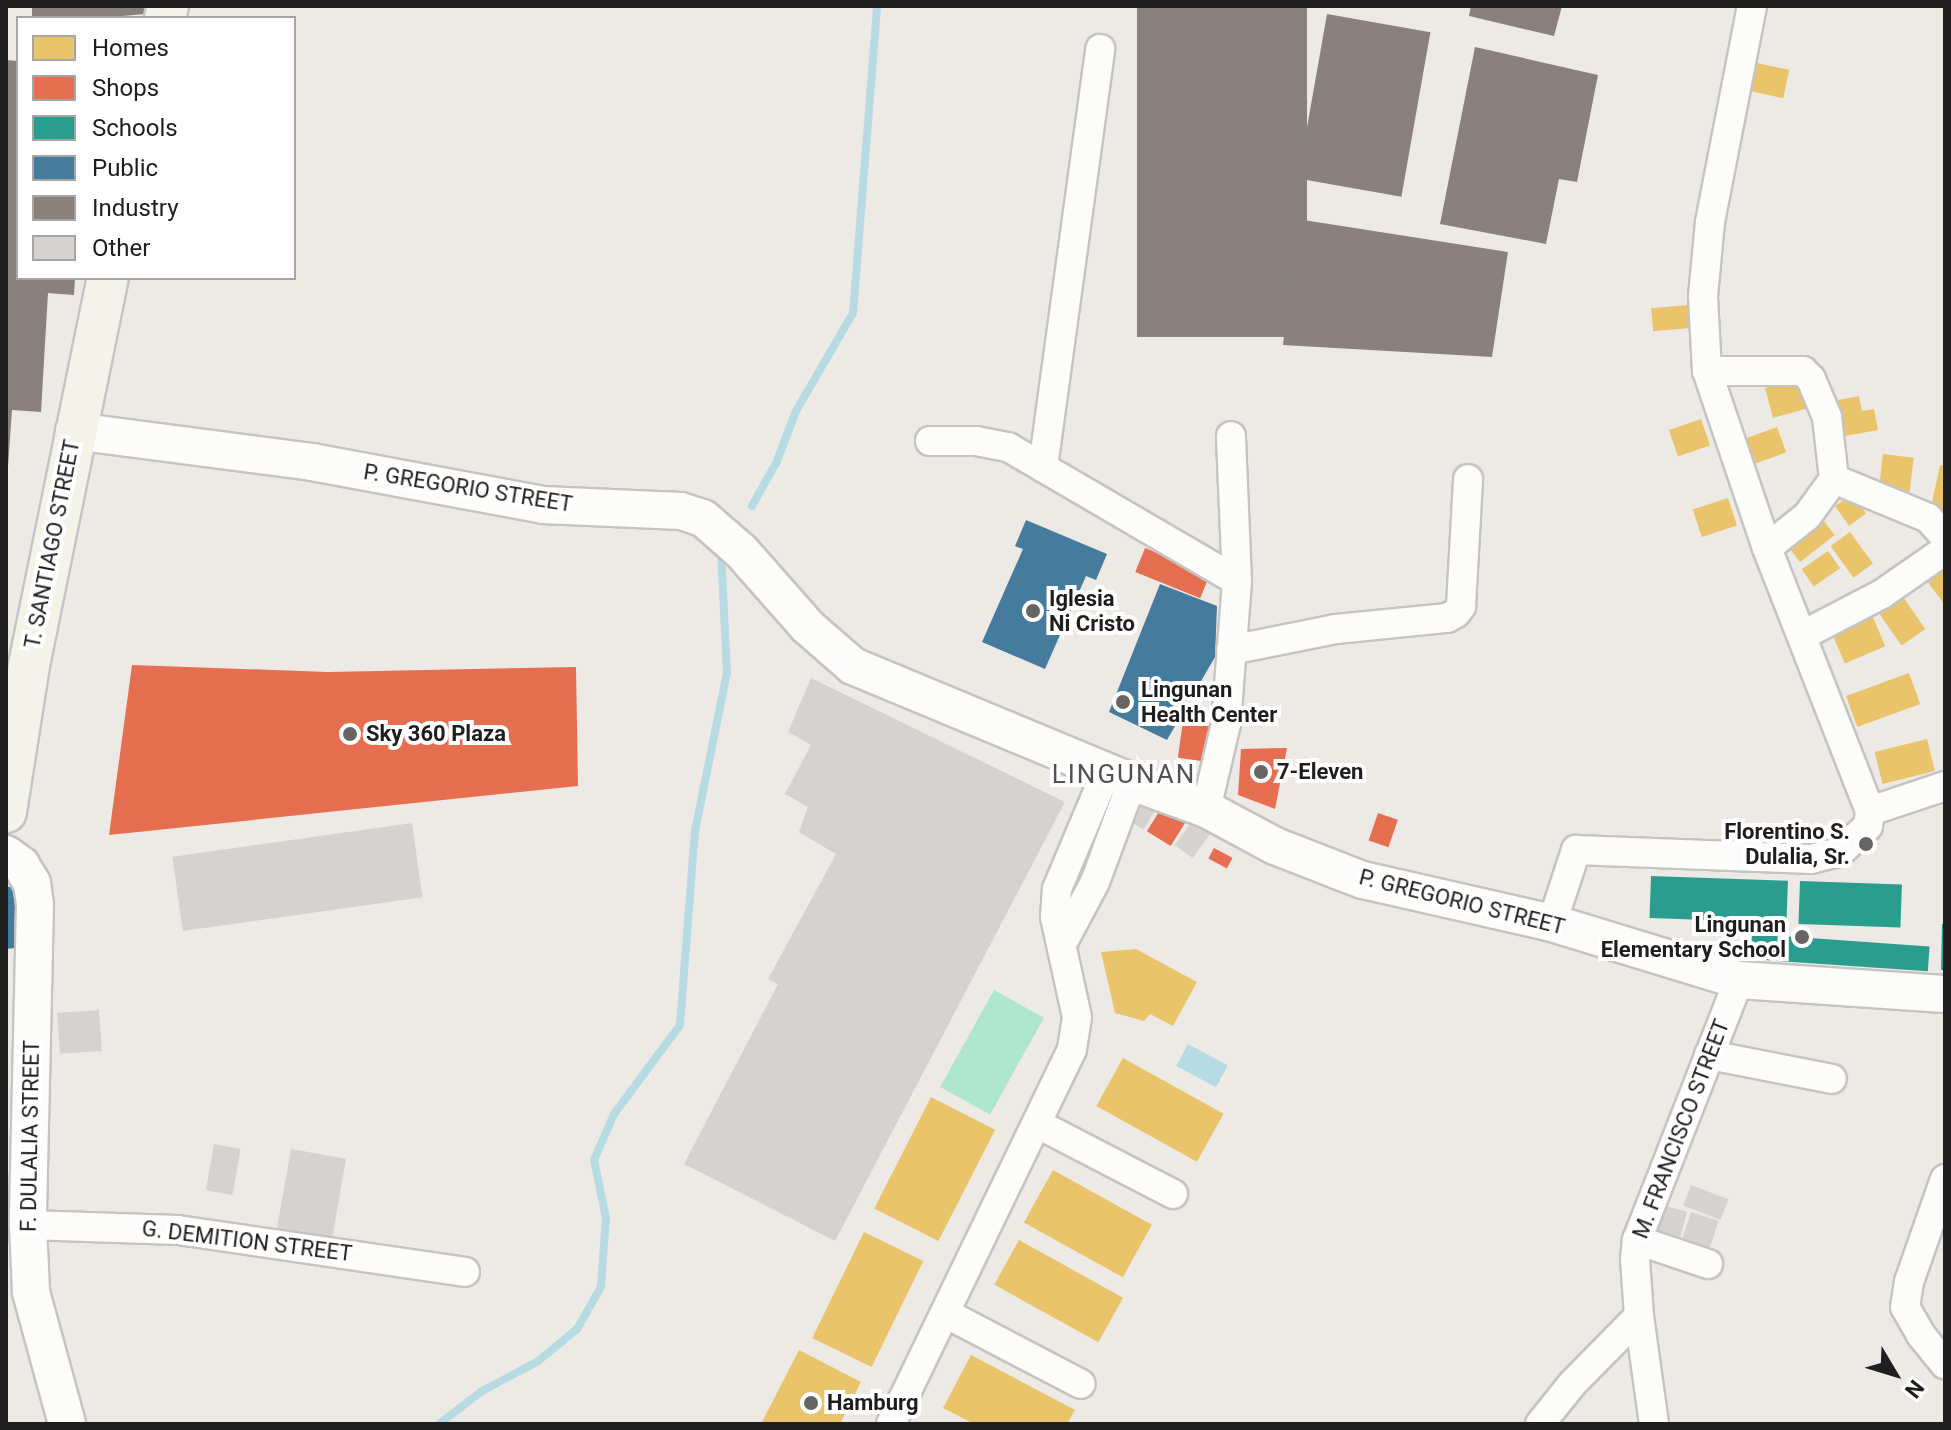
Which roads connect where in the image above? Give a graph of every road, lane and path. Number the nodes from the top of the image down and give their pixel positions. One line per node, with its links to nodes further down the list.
1 (1752, 6): 4 (street)
2 (1100, 49): 8 (street)
3 (108, 280): 5 (main road, T. SANTIAGO STREET)
4 (1707, 371): 10 (street); 12 (street)
5 (74, 431): 17 (street, P. GREGORIO STREET); 21 (main road, T. SANTIAGO STREET)
6 (1231, 436): 14 (street)
7 (930, 441): 8 (street)
8 (1043, 467): 14 (street)
9 (1468, 479): 16 (street)
10 (1834, 479): 11 (street); 12 (street)
11 (1945, 537)
12 (1767, 548): 15 (street)
13 (1945, 550): 15 (street)
14 (1237, 581): 16 (street)
15 (1803, 635): 20 (street)
16 (1231, 650): 19 (street)
17 (1119, 776): 19 (street, P. GREGORIO STREET); 22 (street); 23 (street)
18 (1945, 786): 20 (street)
19 (1206, 809): 25 (street, P. GREGORIO STREET)
20 (1870, 811): 25 (street)
21 (6, 812)
22 (1084, 826): 23 (street); 26 (street)
23 (1113, 837): 26 (street)
24 (6, 854): 34 (street, F. DULALIA STREET)
25 (1552, 923): 27 (street, P. GREGORIO STREET)
26 (1062, 944): 31 (street)
27 (1739, 980): 28 (street, P. GREGORIO STREET); 29 (street, M. FRANCISCO STREET)
28 (1945, 994)
29 (1709, 1055): 30 (street); 35 (street, M. FRANCISCO STREET)
30 (1832, 1079)
31 (1038, 1124): 33 (street); 38 (street)
32 (1945, 1179): 40 (street)
33 (1173, 1194)
34 (28, 1225): 37 (street, G. DEMITION STREET); 42 (street, F. DULALIA STREET)
35 (1637, 1240): 36 (street); 39 (street, M. FRANCISCO STREET)
36 (1708, 1264)
37 (465, 1272)
38 (945, 1313): 41 (street); 43 (street)
39 (1639, 1316): 44 (street); 45 (street, M. FRANCISCO STREET)
40 (1945, 1365)
41 (1081, 1384)
42 (67, 1424)
43 (891, 1424)
44 (1540, 1424)
45 (1654, 1424)

